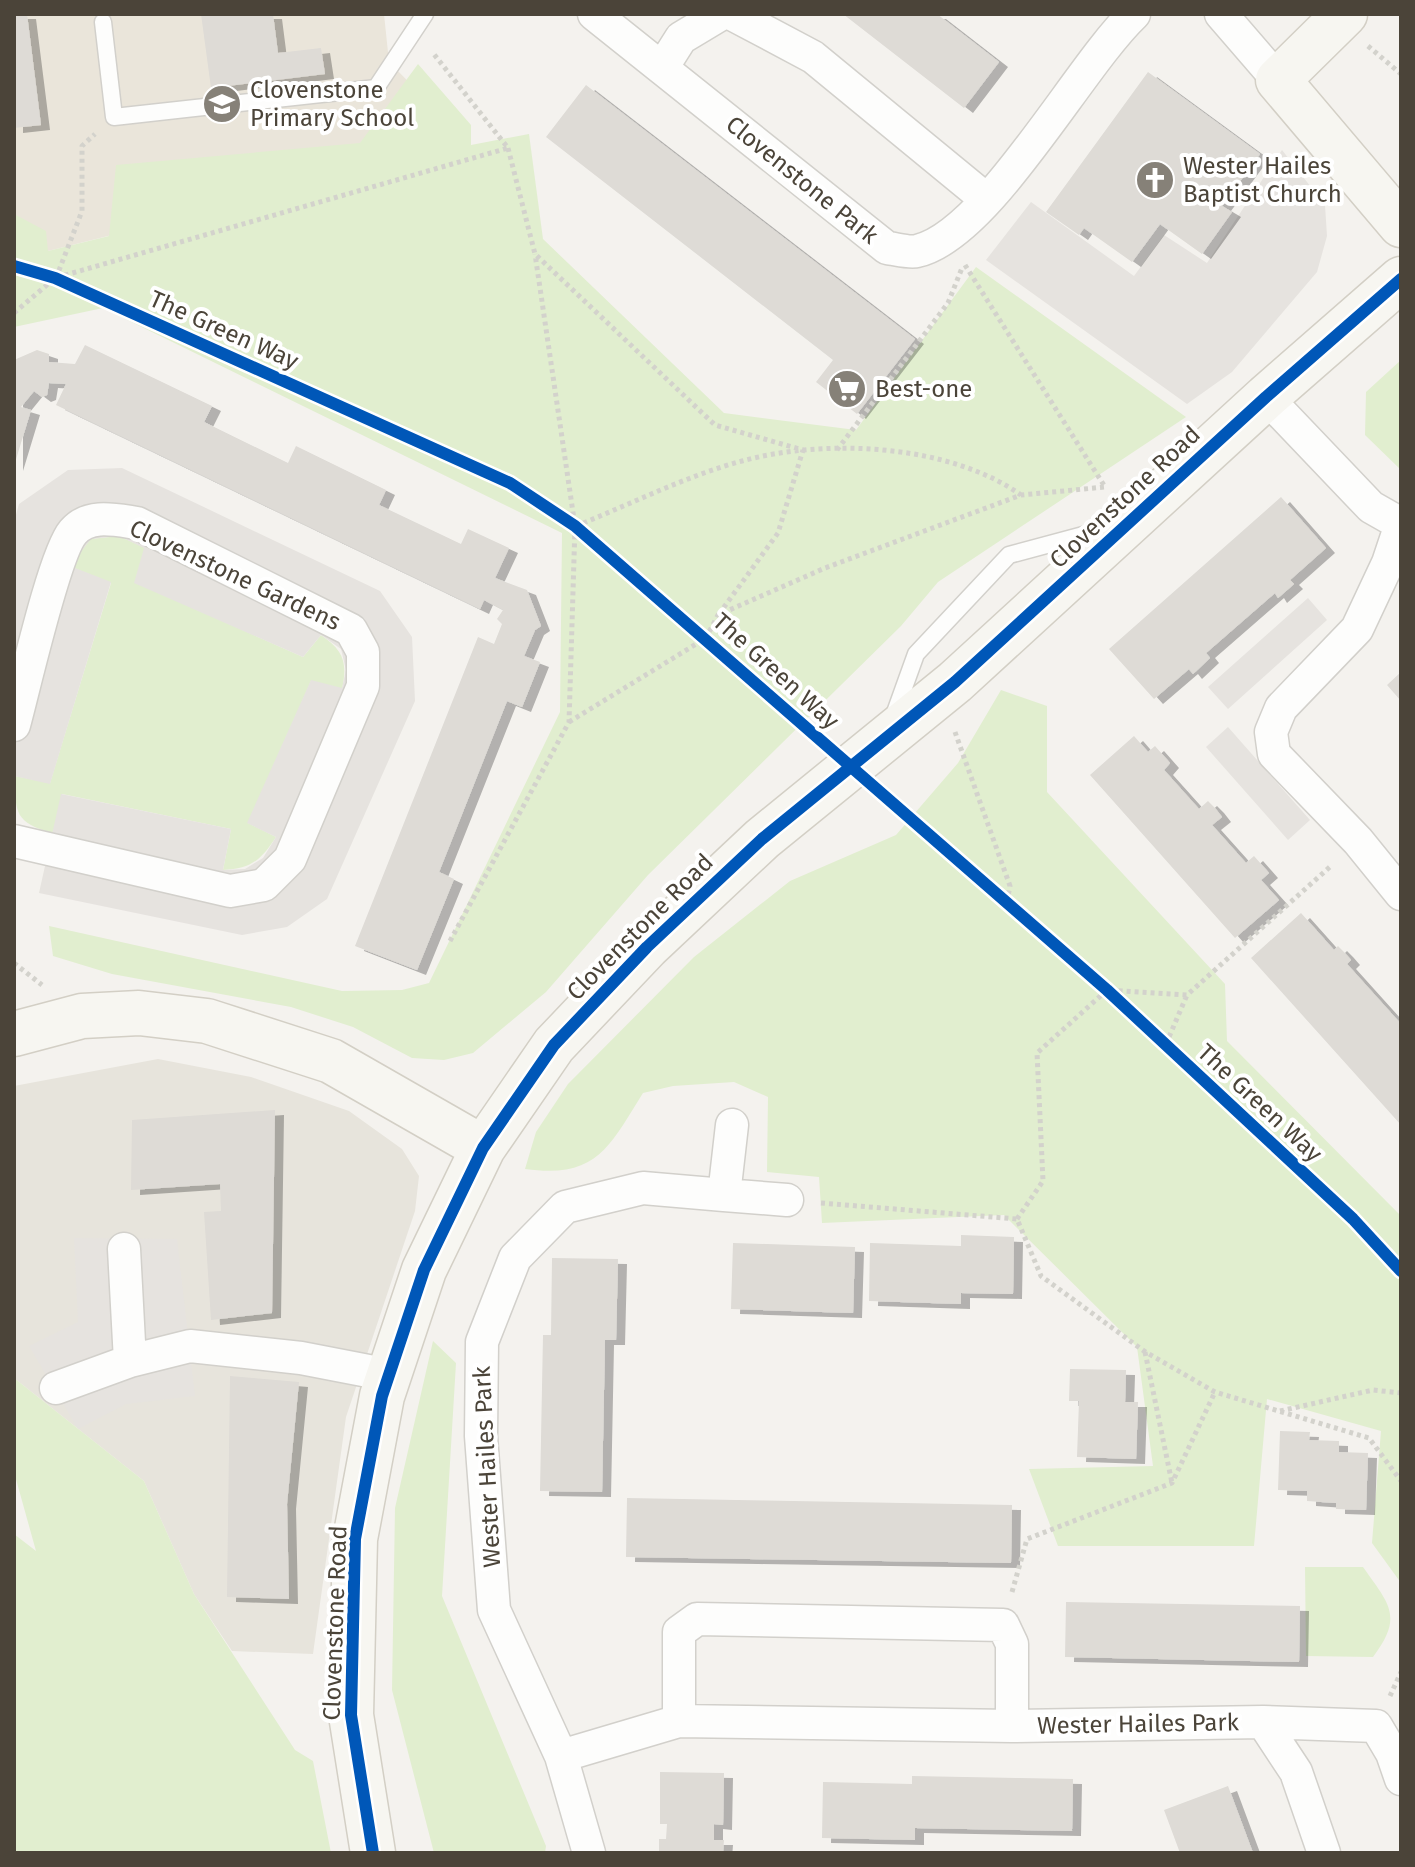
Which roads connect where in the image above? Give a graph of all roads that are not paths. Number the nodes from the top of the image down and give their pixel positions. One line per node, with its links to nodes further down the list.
1 (425, 14): 8 (lane)
2 (594, 14): 9 (street, Clovenstone Park)
3 (721, 14): 9 (street)
4 (732, 14): 11 (street)
5 (1134, 14): 11 (street, Clovenstone Park)
6 (1221, 14): 10 (street)
7 (1345, 14): 10 (street)
8 (103, 22)
9 (662, 68): 11 (street, Clovenstone Park)
10 (1278, 80): 12 (street)
11 (987, 200)
12 (1401, 225)
13 (1401, 279): 14 (street, Clovenstone Road)
14 (1266, 397): 15 (street, Clovenstone Road); 16 (street)
15 (1130, 523): 18 (street, Clovenstone Road); 18 (lane)
16 (1401, 524): 20 (street)
17 (14, 725): 19 (street, Clovenstone Gardens)
18 (885, 739): 23 (street, Clovenstone Road)
19 (14, 841)
20 (1401, 894)
21 (14, 1034): 23 (street)
22 (732, 1125): 24 (street)
23 (483, 1148): 28 (street, Clovenstone Road)
24 (724, 1195): 25 (street, Wester Hailes Park); 33 (street, Wester Hailes Park)
25 (787, 1200)
26 (124, 1249): 27 (street)
27 (130, 1361): 28 (street); 29 (street)
28 (389, 1375): 35 (street, Clovenstone Road)
29 (56, 1388)
30 (679, 1721): 32 (street, Wester Hailes Park); 32 (street, Wester Hailes Park); 33 (street, Wester Hailes Park)
31 (1263, 1722): 32 (street, Wester Hailes Park); 34 (street, Wester Hailes Park); 37 (street, Wester Hailes Park)
32 (1012, 1726)
33 (561, 1756): 36 (street, Wester Hailes Park)
34 (1401, 1779)
35 (373, 1853)
36 (589, 1853)
37 (1324, 1853)

